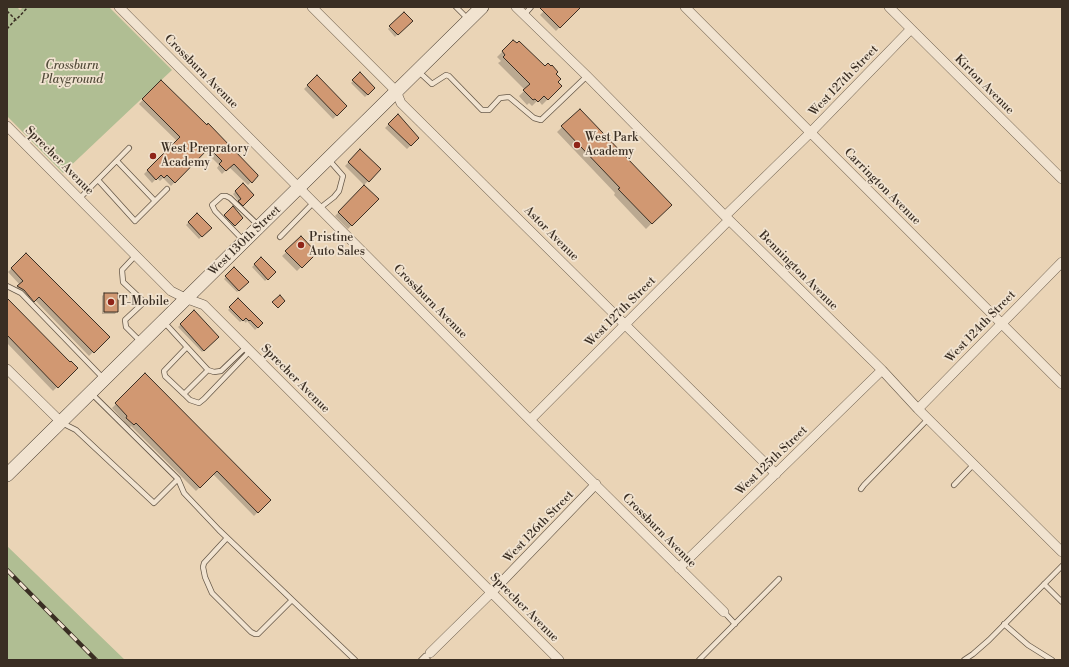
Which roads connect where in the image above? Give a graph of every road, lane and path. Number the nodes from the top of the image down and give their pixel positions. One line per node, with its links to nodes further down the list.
1 (28, 7): 12 (path)
2 (119, 7): 26 (street, Crossburn Avenue)
3 (312, 7): 18 (street, Astor Avenue)
4 (456, 7): 13 (lane)
5 (482, 7): 13 (main road, West 130th Street)
6 (516, 7): 11 (street, Bennington Avenue)
7 (531, 7): 11 (lane)
8 (685, 7): 20 (street, Carrington Avenue)
9 (889, 7): 15 (street, Kirton Avenue)
10 (7, 11): 12 (path)
11 (524, 14): 17 (street, Bennington Avenue)
12 (16, 20): 14 (path)
13 (469, 20): 16 (main road, West 130th Street)
14 (7, 29)
15 (911, 29): 20 (street, West 127th Street); 24 (street, Kirton Avenue)
16 (417, 71): 17 (lane); 18 (main road, West 130th Street)
17 (587, 76): 31 (street, Bennington Avenue)
18 (396, 91): 22 (main road, West 130th Street); 41 (street, Astor Avenue)
19 (7, 126): 28 (street, Sprecher Avenue)
20 (810, 133): 31 (street, West 127th Street); 40 (street, Carrington Avenue)
21 (129, 148): 23 (lane)
22 (328, 159): 26 (main road, West 130th Street); 30 (lane)
23 (117, 161): 25 (lane); 29 (lane)
24 (1062, 179)
25 (98, 180): 28 (lane); 29 (lane)
26 (300, 187): 30 (street, Crossburn Avenue); 32 (main road, West 130th Street)
27 (167, 188): 29 (lane)
28 (79, 199): 35 (street, Sprecher Avenue)
29 (155, 201)
30 (317, 205): 33 (lane); 54 (street, Crossburn Avenue)
31 (727, 218): 41 (street, West 127th Street); 47 (street, Bennington Avenue)
32 (260, 226): 34 (main road, West 130th Street); 34 (lane)
33 (280, 237)
34 (244, 242): 38 (main road, West 130th Street)
35 (136, 255): 38 (street, Sprecher Avenue); 42 (lane)
36 (1062, 262): 40 (street, West 124th Street)
37 (7, 286): 48 (lane)
38 (186, 298): 39 (main road, West 130th Street); 44 (street, Sprecher Avenue)
39 (163, 320): 42 (main road, West 130th Street); 43 (lane)
40 (1001, 323): 49 (street, Carrington Avenue); 52 (street, West 124th Street)
41 (625, 325): 54 (street, West 127th Street); 57 (street, Astor Avenue)
42 (141, 342): 48 (main road, West 130th Street)
43 (187, 347): 46 (lane); 51 (lane)
44 (248, 349): 46 (lane); 51 (lane); 69 (street, Sprecher Avenue)
45 (7, 369): 55 (street)
46 (208, 370): 51 (lane)
47 (882, 370): 52 (street, Bennington Avenue); 57 (street, West 125th Street)
48 (104, 379): 50 (main road, West 130th Street)
49 (1062, 384)
50 (91, 392): 55 (main road, West 130th Street); 59 (lane)
51 (184, 394)
52 (918, 409): 53 (street, Bennington Avenue)
53 (928, 419): 56 (street, Bennington Avenue); 62 (lane)
54 (530, 420): 60 (street, Crossburn Avenue)
55 (61, 422): 58 (main road, West 130th Street); 59 (lane)
56 (974, 464): 61 (lane); 64 (street, Bennington Avenue)
57 (776, 474): 66 (street, West 125th Street)
58 (7, 475)
59 (178, 479): 63 (lane)
60 (596, 484): 66 (street, Crossburn Avenue); 69 (street, West 126th Street)
61 (954, 485)
62 (861, 489)
63 (227, 538): 70 (lane); 70 (lane)
64 (1062, 552)
65 (1062, 566): 68 (lane)
66 (679, 568): 72 (street, Crossburn Avenue)
67 (779, 580): 73 (lane)
68 (1044, 584): 71 (lane); 74 (lane)
69 (492, 592): 75 (street, West 126th Street); 78 (street, Sprecher Avenue)
70 (292, 600): 76 (lane)
71 (1062, 602)
72 (724, 612): 73 (lane)
73 (735, 624): 79 (lane)
74 (1004, 624): 80 (lane); 81 (lane)
75 (429, 656): 77 (lane)
76 (354, 660)
77 (421, 660)
78 (559, 660)
79 (699, 660)
80 (964, 660)
81 (1052, 660)

